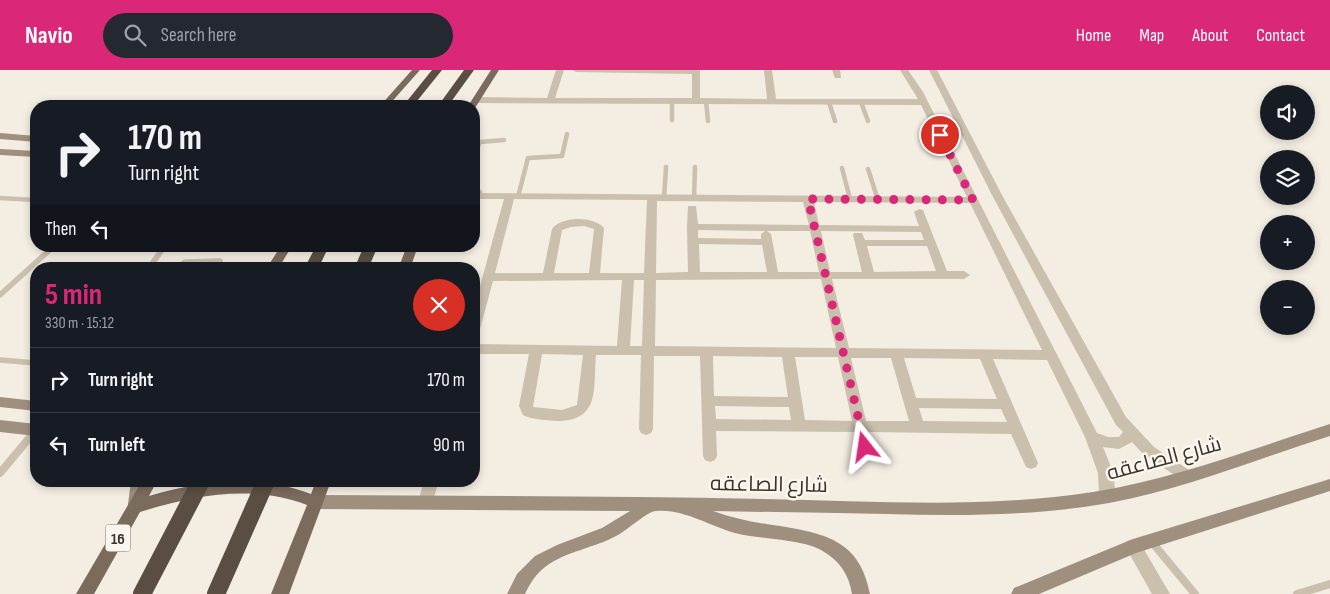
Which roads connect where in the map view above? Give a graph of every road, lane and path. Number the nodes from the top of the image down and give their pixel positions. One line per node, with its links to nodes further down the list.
1 (416, 70): 11 (main road)
2 (437, 70): 12 (highway)
3 (469, 70): 13 (highway)
4 (495, 70): 14 (main road)
5 (560, 70): 15 (street)
6 (576, 70): 10 (street)
7 (768, 70): 19 (street)
8 (904, 70): 22 (street)
9 (933, 70): 107 (street)
10 (696, 71): 17 (street)
11 (389, 100)
12 (413, 100)
13 (447, 100)
14 (476, 100)
15 (550, 100): 16 (street); 23 (street)
16 (672, 101): 17 (street); 24 (lane)
17 (696, 101): 18 (street)
18 (706, 101): 19 (street); 26 (lane)
19 (772, 102): 20 (street)
20 (829, 102): 21 (street); 27 (lane)
21 (861, 102): 22 (street); 25 (lane)
22 (924, 102): 47 (street)
23 (480, 103)
24 (672, 120)
25 (868, 120)
26 (708, 121)
27 (835, 121)
28 (567, 134): 40 (lane)
29 (0, 136): 30 (street)
30 (30, 138)
31 (504, 140): 32 (lane)
32 (480, 142)
33 (0, 152): 34 (street)
34 (30, 154)
35 (666, 167): 42 (lane)
36 (695, 167): 48 (lane)
37 (842, 168): 44 (lane)
38 (868, 169): 46 (lane)
39 (480, 194): 40 (street)
40 (514, 197): 42 (street); 74 (street)
41 (0, 198): 45 (lane)
42 (658, 198): 48 (street); 69 (street)
43 (808, 199): 44 (street); 48 (street); 52 (street)
44 (850, 199): 46 (street)
45 (30, 200)
46 (878, 200): 47 (street)
47 (973, 200): 89 (street)
48 (693, 203): 50 (street)
49 (919, 212): 54 (street)
50 (692, 227): 51 (street); 55 (street)
51 (766, 227): 52 (street); 56 (street)
52 (816, 228): 53 (street); 72 (street)
53 (856, 228): 54 (street); 57 (street)
54 (925, 229): 58 (street)
55 (693, 241): 56 (street); 70 (street)
56 (768, 242): 71 (street)
57 (860, 242): 58 (street); 73 (street)
58 (931, 243): 66 (street)
59 (47, 252): 62 (lane)
60 (410, 252): 64 (main road)
61 (220, 261): 63 (lane)
62 (36, 262)
63 (185, 262)
64 (399, 262)
65 (30, 268): 77 (lane)
66 (944, 275): 67 (street); 73 (street)
67 (964, 275)
68 (628, 276): 69 (street); 76 (street); 82 (street)
69 (651, 276): 70 (street); 83 (street)
70 (694, 276): 71 (street)
71 (772, 276): 72 (street)
72 (826, 276): 73 (street); 86 (street)
73 (869, 276)
74 (488, 277): 75 (street); 78 (street)
75 (548, 277): 76 (street); 76 (street)
76 (594, 277)
77 (0, 295)
78 (480, 307)
79 (480, 349): 80 (street)
80 (536, 350): 81 (street); 81 (street)
81 (590, 350): 82 (street)
82 (623, 351): 83 (street)
83 (648, 351): 84 (street); 105 (street)
84 (706, 352): 85 (street); 92 (street)
85 (788, 352): 86 (street); 94 (street)
86 (843, 353): 87 (street); 101 (street)
87 (896, 354): 88 (street); 95 (street)
88 (985, 355): 89 (street); 96 (street)
89 (1051, 355): 109 (street)
90 (0, 360): 91 (lane)
91 (30, 362)
92 (708, 401): 94 (street); 98 (street)
93 (0, 402): 97 (street)
94 (795, 402): 100 (street)
95 (911, 403): 96 (street); 102 (street)
96 (1006, 404): 103 (street)
97 (30, 405)
98 (708, 425): 100 (street); 111 (street)
99 (0, 426): 104 (street)
100 (799, 426): 101 (street)
101 (859, 426): 102 (street); 110 (street)
102 (918, 427): 103 (street)
103 (1016, 428): 114 (street)
104 (30, 429)
105 (646, 430)
106 (1330, 430): 116 (street, شارع الصاعقه)
107 (1130, 432): 109 (street); 116 (street)
108 (30, 437): 113 (lane)
109 (1092, 438): 126 (street)
110 (865, 447)
111 (710, 456)
112 (0, 461): 113 (lane)
113 (9, 462): 115 (lane)
114 (1031, 463)
115 (0, 473)
116 (1186, 476): 126 (street, شارع الصاعقه)
117 (1330, 485): 132 (street)
118 (138, 487): 131 (street)
119 (147, 487): 131 (main road, 16)
120 (198, 487): 137 (highway, bridge)
121 (227, 487): 131 (main road)
122 (257, 487): 127 (main road)
123 (263, 487): 138 (highway, bridge)
124 (322, 487): 127 (main road)
125 (430, 487): 128 (street)
126 (1107, 496): 130 (street, شارع الصاعقه)
127 (316, 502): 128 (street, شارع الصاعقه); 139 (main road)
128 (426, 502): 129 (street, شارع الصاعقه)
129 (650, 504): 130 (street, شارع الصاعقه); 140 (street)
130 (670, 504): 141 (street)
131 (136, 507): 136 (main road, 16)
132 (1151, 540): 133 (street); 143 (lane)
133 (1133, 546): 135 (street); 142 (street)
134 (1330, 584): 144 (lane)
135 (1028, 593)
136 (85, 594)
137 (142, 594)
138 (216, 594)
139 (280, 594)
140 (516, 594)
141 (862, 594)
142 (1161, 594)
143 (1195, 594)
144 (1297, 594)

